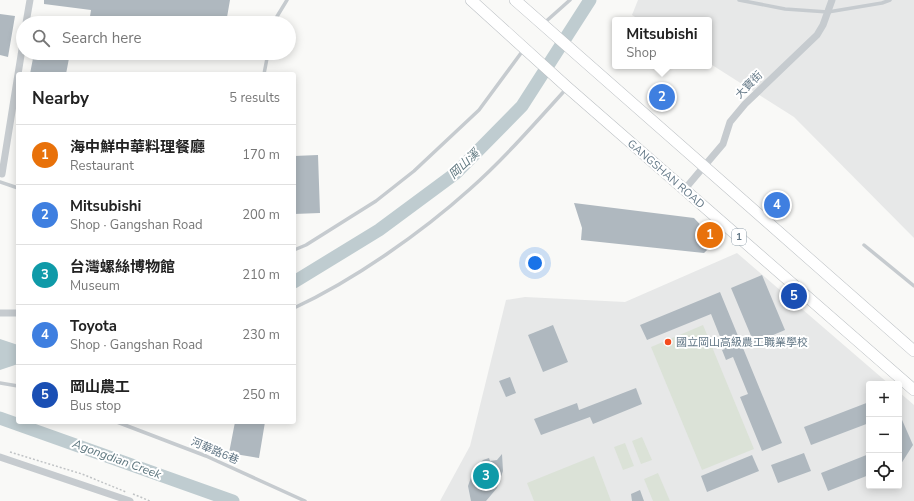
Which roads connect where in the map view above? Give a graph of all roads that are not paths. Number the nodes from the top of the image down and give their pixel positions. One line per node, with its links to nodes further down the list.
1 (30, 0): 10 (street)
2 (287, 0): 11 (lane)
3 (471, 0): 13 (main road, 1)
4 (515, 0): 12 (main road)
5 (570, 0): 12 (lane)
6 (739, 0): 9 (lane)
7 (832, 0): 9 (street, 大寶街)
8 (890, 0): 9 (lane)
9 (828, 12): 20 (street, 大寶街)
10 (27, 16)
11 (277, 16)
12 (542, 24): 20 (main road)
13 (527, 50): 18 (main road, 1); 25 (lane)
14 (20, 60): 16 (street)
15 (267, 60): 17 (lane)
16 (18, 72)
17 (264, 72)
18 (566, 85): 23 (main road, GANGSHAN ROAD / 1); 27 (lane)
19 (16, 86): 21 (street)
20 (704, 168): 23 (street, 大寶街); 30 (main road)
21 (1, 178): 22 (lane)
22 (16, 187)
23 (684, 190): 33 (main road, GANGSHAN ROAD / 1)
24 (864, 245): 26 (lane)
25 (296, 249)
26 (914, 286)
27 (296, 307)
28 (0, 313): 29 (street)
29 (16, 313)
30 (914, 351)
31 (0, 383): 32 (lane)
32 (16, 386)
33 (914, 390)
34 (122, 424): 37 (lane, 河華路6巷)
35 (0, 457): 36 (street)
36 (130, 501)
37 (305, 501)

